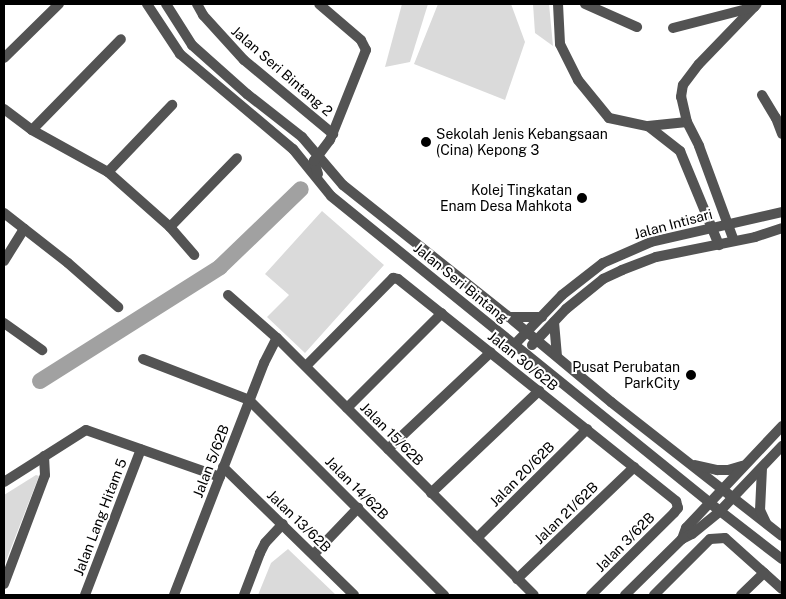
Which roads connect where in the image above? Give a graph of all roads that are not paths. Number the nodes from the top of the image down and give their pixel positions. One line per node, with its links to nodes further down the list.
1 (59, 4): 12 (street)
2 (147, 4): 26 (street, Jalan Seri Bintang)
3 (166, 4): 22 (street, Jalan Seri Bintang)
4 (197, 4): 20 (street, Jalan Seri Bintang 2)
5 (319, 4): 20 (street)
6 (558, 4): 18 (street)
7 (585, 4): 9 (street)
8 (756, 6): 10 (street); 17 (street)
9 (637, 27)
10 (673, 28)
11 (121, 39): 19 (street)
12 (4, 58)
13 (762, 94): 16 (street)
14 (172, 106): 24 (street)
15 (4, 109): 19 (street)
16 (779, 115): 21 (street)
17 (687, 122): 18 (street); 25 (street)
18 (648, 126): 27 (street)
19 (32, 130): 24 (street)
20 (333, 134): 22 (street)
21 (782, 134)
22 (318, 155): 26 (street); 42 (street, Jalan Seri Bintang)
23 (237, 158): 31 (street)
24 (108, 172): 31 (street)
25 (711, 178): 27 (street); 30 (street)
26 (322, 184): 49 (street, Jalan Seri Bintang)
27 (695, 184): 32 (street)
28 (782, 212): 30 (street, Jalan Intisari)
29 (4, 213): 34 (street)
30 (728, 224): 32 (street, Jalan Intisari); 35 (street)
31 (170, 227): 37 (street)
32 (712, 228): 36 (street); 43 (street, Jalan Intisari)
33 (782, 228): 35 (street, Jalan Intisari)
34 (24, 229): 38 (street); 40 (street)
35 (734, 241): 36 (street, Jalan Intisari)
36 (719, 245): 44 (street, Jalan Intisari)
37 (194, 255)
38 (4, 260)
39 (228, 295): 47 (street, Jalan 15/62B)
40 (118, 307)
41 (442, 313): 51 (street, Jalan 30/62B); 55 (street, Jalan 30/62B); 58 (street)
42 (509, 317): 43 (street); 46 (street, Jalan Seri Bintang)
43 (542, 317): 46 (street, Jalan Intisari)
44 (554, 322): 48 (street, Jalan Intisari); 53 (street)
45 (4, 323): 50 (street)
46 (526, 332): 48 (street, Jalan Seri Bintang); 49 (street, Jalan Intisari)
47 (277, 338): 55 (street, Jalan 15/62B); 57 (street, Jalan 5/62B)
48 (536, 340): 52 (street, Jalan Intisari); 53 (street, Jalan Seri Bintang)
49 (515, 344): 52 (street, Jalan Seri Bintang)
50 (42, 350)
51 (491, 352): 56 (street, Jalan 30/62B); 63 (street)
52 (526, 352): 74 (street, Jalan Seri Bintang)
53 (558, 356): 65 (street, Jalan Seri Bintang)
54 (143, 359): 57 (street)
55 (306, 366): 58 (street, Jalan 15/62B)
56 (539, 390): 60 (street, Jalan 30/62B); 72 (street)
57 (249, 400): 69 (street, Jalan 5/62B); 75 (street, Jalan 14/62B)
58 (346, 408): 63 (street, Jalan 15/62B)
59 (782, 426): 66 (street)
60 (587, 429): 67 (street, Jalan 30/62B); 81 (street, Jalan 20/62B)
61 (782, 446): 68 (street)
62 (141, 448): 64 (street); 69 (street); 89 (street, Jalan Lang Hitam 5)
63 (388, 449): 72 (street, Jalan 15/62B)
64 (44, 456): 70 (street); 87 (street)
65 (688, 462): 66 (street); 71 (street, Jalan Seri Bintang)
66 (745, 464): 71 (street)
67 (634, 467): 76 (street, Jalan 30/62B); 86 (street, Jalan 21/62B)
68 (762, 468): 73 (street); 78 (street)
69 (221, 472): 79 (street, Jalan 13/62B); 90 (street, Jalan 5/62B)
70 (4, 482)
71 (722, 490): 73 (street, Jalan Seri Bintang); 74 (street)
72 (431, 493): 81 (street, Jalan 15/62B)
73 (732, 498): 77 (street); 78 (street, Jalan Seri Bintang)
74 (711, 504): 77 (street, Jalan Seri Bintang); 82 (street)
75 (358, 508): 83 (street); 93 (street, Jalan 14/62B)
76 (678, 508): 95 (street, Jalan 3/62B)
77 (720, 511): 82 (street); 84 (street, Jalan Seri Bintang)
78 (766, 523): 80 (street, Jalan Seri Bintang)
79 (283, 524): 83 (street, Jalan 13/62B); 91 (street)
80 (782, 536)
81 (477, 538): 86 (street, Jalan 15/62B)
82 (682, 539): 96 (street)
83 (314, 554): 92 (street, Jalan 13/62B)
84 (782, 559)
85 (764, 573): 88 (street); 97 (street); 98 (street)
86 (517, 579): 94 (street, Jalan 15/62B)
87 (4, 584)
88 (782, 589)
89 (85, 595)
90 (174, 595)
91 (244, 595)
92 (354, 595)
93 (444, 595)
94 (534, 595)
95 (591, 595)
96 (625, 595)
97 (654, 595)
98 (741, 595)

